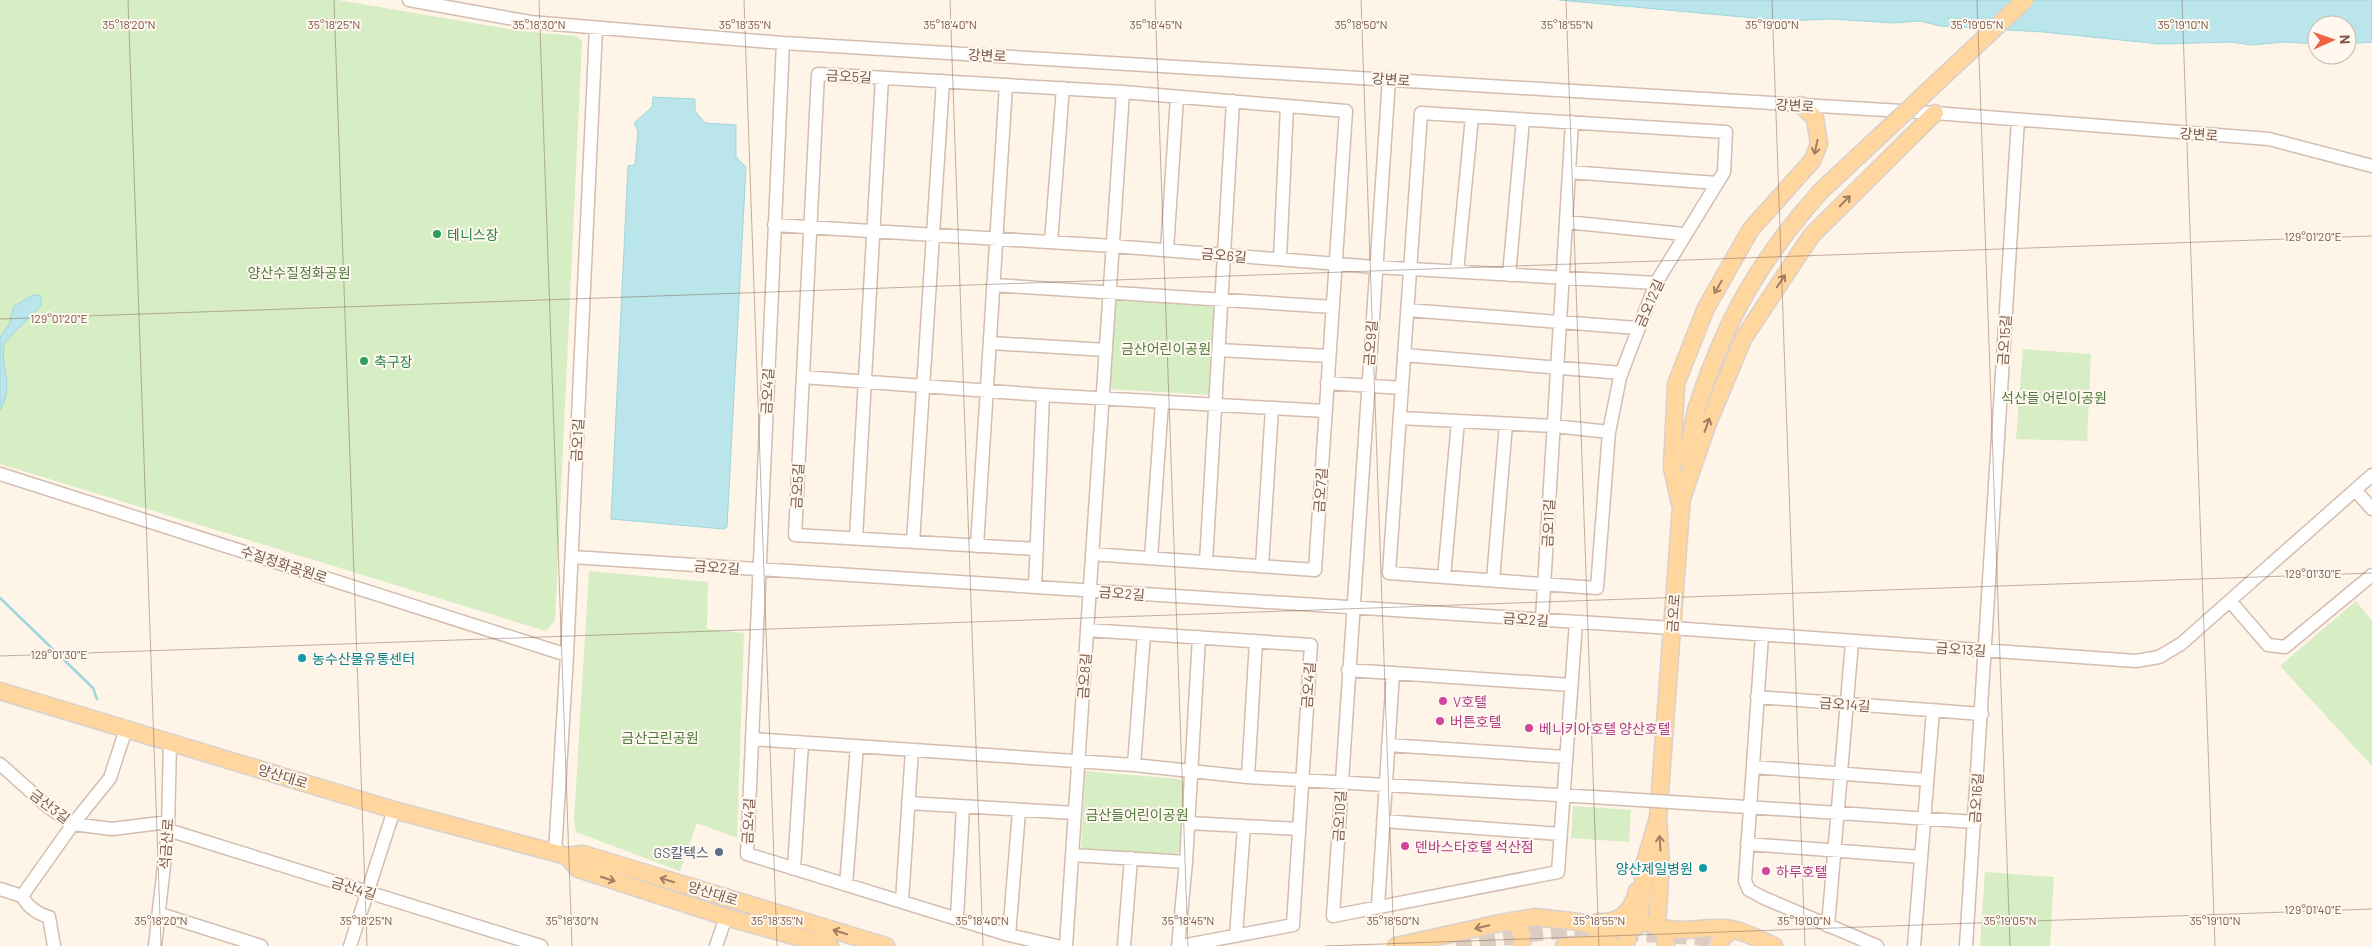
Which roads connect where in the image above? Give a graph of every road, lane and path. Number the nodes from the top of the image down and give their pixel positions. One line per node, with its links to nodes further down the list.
1 (409, 0): 3 (street, 강변로)
2 (2024, 0): 77 (main road, 금오로, bridge)
3 (596, 28): 4 (street, 강변로); 84 (street, 금오1길)
4 (783, 43): 6 (street, 강변로); 24 (street, 금오4길)
5 (882, 78): 7 (street, 금오5길); 25 (street, 금오5길); 26 (street, 금오5길)
6 (1389, 79): 13 (street, 강변로); 36 (street, 금오9길)
7 (943, 81): 8 (street, 금오5길); 28 (street)
8 (1006, 85): 9 (street, 금오5길); 29 (street)
9 (1063, 88): 10 (street, 금오5길); 30 (street)
10 (1123, 92): 11 (street, 금오7길); 31 (street)
11 (1177, 97): 12 (street, 금오7길); 32 (street)
12 (1234, 102): 14 (street, 금오7길); 33 (street)
13 (1801, 105): 15 (street, 강변로); 77 (main road, one-way to 77)
14 (1288, 106): 34 (street); 35 (street, 금오7길)
15 (1935, 113): 18 (street, 강변로); 77 (main road, one-way to 15)
16 (1472, 116): 17 (street, 금오12길); 37 (street, 금오12길); 38 (street)
17 (1523, 120): 19 (street, 금오12길); 39 (street)
18 (2018, 120): 20 (street, 강변로); 106 (street, 금오15길)
19 (1572, 122): 21 (street, 금오11길); 22 (street, 금오12길)
20 (2372, 166)
21 (1569, 172): 22 (street); 23 (street, 금오11길)
22 (1717, 183): 27 (street, 금오12길)
23 (1566, 222): 27 (street); 40 (street, 금오11길)
24 (774, 225): 25 (street); 88 (street, 금오4길)
25 (810, 227): 26 (street); 56 (street, 금오5길)
26 (873, 231): 28 (street); 57 (street, 금오5길)
27 (1684, 234): 42 (street, 금오12길)
28 (933, 235): 29 (street); 60 (street)
29 (996, 239): 30 (street); 41 (street)
30 (1051, 242): 31 (street)
31 (1113, 246): 32 (street, 금오6길); 43 (street)
32 (1167, 250): 33 (street, 금오6길)
33 (1224, 255): 34 (street, 금오6길); 44 (street)
34 (1280, 260): 35 (street, 금오6길)
35 (1335, 264): 36 (street, 금오6길); 45 (street, 금오7길)
36 (1375, 267): 37 (street, 금오6길); 59 (street, 금오9길)
37 (1410, 269): 38 (street); 46 (street, 금오12길)
38 (1457, 272): 39 (street)
39 (1509, 275): 40 (street)
40 (1563, 278): 42 (street); 47 (street, 금오11길)
41 (994, 284): 43 (street); 49 (street)
42 (1656, 284): 48 (street, 금오12길)
43 (1110, 293): 44 (street); 50 (street)
44 (1222, 300): 45 (street); 51 (street)
45 (1333, 306): 53 (street, 금오7길)
46 (1407, 310): 47 (street); 52 (street, 금오12길)
47 (1560, 322): 48 (street); 54 (street, 금오11길)
48 (1638, 328): 55 (street, 금오12길)
49 (990, 344): 50 (street); 62 (street)
50 (1106, 350): 64 (street)
51 (1219, 350): 53 (street); 66 (street)
52 (1404, 355): 54 (street); 61 (street, 금오12길)
53 (1329, 356): 58 (street, 금오7길)
54 (1557, 368): 55 (street); 72 (street, 금오11길)
55 (1622, 373): 73 (street, 금오12길)
56 (803, 377): 57 (street); 79 (street, 금오5길)
57 (865, 381): 60 (street); 79 (street, 금오5길)
58 (1328, 383): 59 (street); 68 (street, 금오7길)
59 (1367, 385): 61 (street); 96 (street, 금오9길)
60 (923, 386): 62 (street); 80 (street)
61 (1402, 388): 69 (street, 금오12길)
62 (987, 390): 63 (street); 81 (street)
63 (1043, 395): 64 (street); 82 (street)
64 (1103, 397): 65 (street); 83 (street)
65 (1162, 402): 66 (street); 85 (street)
66 (1215, 405): 67 (street); 86 (street)
67 (1272, 408): 68 (street); 87 (street)
68 (1326, 411): 87 (street, 금오7길)
69 (1400, 418): 70 (street); 90 (street, 금오12길)
70 (1458, 421): 71 (street); 90 (street)
71 (1506, 424): 72 (street); 91 (street)
72 (1554, 426): 73 (street); 92 (street, 금오11길)
73 (1610, 432): 92 (street, 금오12길)
74 (0, 474): 107 (street, 수질정화공원로)
75 (2372, 475): 76 (street, 금오13길)
76 (2355, 490): 78 (street); 95 (street, 금오13길)
77 (1680, 504): 99 (main road, 금오로)
78 (2372, 509)
79 (856, 538): 80 (street, 금오5길)
80 (912, 542): 81 (street, 금오5길)
81 (978, 546): 82 (street, 금오5길)
82 (1037, 549): 93 (street)
83 (1092, 554): 85 (street, 금오7길); 94 (street)
84 (572, 557): 88 (street, 금오2길); 107 (street, 금오1길)
85 (1151, 558): 86 (street, 금오7길)
86 (1206, 562): 87 (street, 금오7길)
87 (1262, 566)
88 (759, 569): 93 (street, 금오2길); 117 (street, 금오4길)
89 (2372, 575): 95 (street)
90 (1444, 577): 91 (street, 금오12길)
91 (1493, 580): 92 (street, 금오12길)
92 (1544, 584): 97 (street, 금오11길)
93 (1035, 587): 94 (street, 금오2길)
94 (1090, 591): 96 (street, 금오2길); 100 (street, 금오8길)
95 (2230, 601): 106 (street, 금오13길)
96 (1352, 608): 97 (street, 금오2길); 108 (street, 금오10길)
97 (1542, 620): 98 (street, 금오2길)
98 (1576, 622): 99 (street, 금오2길); 110 (street, 금오10길)
99 (1672, 628): 102 (street, 금오13길); 143 (main road, 금오로)
100 (1087, 630): 101 (street, 금오4길); 124 (street, 금오8길)
101 (1144, 634): 103 (street, 금오4길); 126 (street)
102 (1762, 635): 105 (street, 금오13길); 112 (street)
103 (1199, 637): 104 (street, 금오4길); 128 (street, 금오4길)
104 (1256, 641): 130 (street); 131 (street, 금오4길)
105 (1852, 642): 106 (street, 금오13길); 113 (street)
106 (1986, 651): 115 (street, 금오16길)
107 (567, 655): 155 (street, 금오1길)
108 (1348, 670): 109 (street); 133 (street, 금오10길)
109 (1393, 673): 110 (street); 120 (street)
110 (1571, 685): 123 (street, 금오10길)
111 (0, 690): 116 (main road, 양산대로)
112 (1757, 697): 113 (street, 금오14길); 127 (street)
113 (1847, 704): 114 (street, 금오14길); 129 (street)
114 (1933, 710): 115 (street, 금오14길); 132 (street)
115 (1982, 714): 146 (street, 금오16길)
116 (126, 729): 118 (main road, 양산대로); 148 (street)
117 (752, 739): 119 (street); 161 (street, 금오4길)
118 (170, 742): 139 (main road, 양산대로); 149 (street, 석금산로)
119 (802, 743): 121 (street); 161 (street)
120 (1388, 745): 123 (street); 134 (street)
121 (857, 746): 122 (street); 163 (street)
122 (912, 750): 124 (street); 136 (street)
123 (1566, 757): 135 (street, 금오10길)
124 (1078, 762): 126 (street); 142 (street, 금오8길)
125 (0, 764): 148 (street, 금산3길)
126 (1134, 765): 128 (street)
127 (1752, 768): 129 (street); 138 (street)
128 (1192, 770): 130 (street); 147 (street, 금오4길)
129 (1841, 774): 132 (street); 141 (street)
130 (1248, 777): 131 (street)
131 (1302, 779): 133 (street); 151 (street, 금오4길)
132 (1927, 780): 144 (street)
133 (1341, 781): 134 (street); 168 (street, 금오10길)
134 (1386, 784): 135 (street); 145 (street)
135 (1563, 794): 138 (street, bridge); 152 (street, 금오10길)
136 (908, 803): 137 (street); 167 (street)
137 (964, 806): 140 (street); 171 (street)
138 (1750, 806): 141 (street); 153 (street)
139 (394, 810): 155 (main road, 양산대로); 165 (street)
140 (1019, 811): 142 (street); 178 (street)
141 (1838, 812): 144 (street); 154 (street)
142 (1075, 813): 156 (street, 금오8길)
143 (1658, 818): 160 (main road, 금오로); 162 (main road, 금오로, one-way to 143)
144 (1924, 818): 146 (street); 157 (street)
145 (1383, 821): 152 (street); 168 (street)
146 (1975, 822): 202 (street, 금오16길)
147 (1188, 823): 150 (street); 159 (street, 금오4길)
148 (73, 824): 149 (street, 금산3길); 166 (street)
149 (168, 826): 165 (street, 금산4길); 169 (street, 석금산로)
150 (1244, 826): 151 (street); 179 (street)
151 (1298, 828): 179 (street, 금오4길)
152 (1560, 834): 168 (street, 금오10길)
153 (1747, 844): 154 (street); 175 (street)
154 (1834, 850): 157 (street); 175 (street)
155 (561, 854): 170 (main road, 양산대로, one-way to 170); 187 (main road, 양산대로, one-way to 155)
156 (1072, 855): 158 (street); 189 (street, 금오8길)
157 (1921, 857): 201 (street)
158 (1131, 858): 159 (street); 190 (street)
159 (1186, 862): 191 (street, 금오4길)
160 (1644, 865): 173 (main road); 176 (main road, 금오로)
161 (794, 869): 163 (street, 금오4길)
162 (1660, 884): 174 (main road, 금오로); 177 (main road)
163 (846, 885): 167 (street, 금오4길)
164 (0, 889): 166 (street)
165 (367, 892): 181 (street, 금산4길); 184 (street)
166 (22, 896): 182 (street)
167 (902, 901): 171 (street, 금오4길)
168 (1378, 906)
169 (160, 914): 180 (street); 183 (street, 석금산로)
170 (726, 917): 185 (street); 186 (main road, 양산대로)
171 (956, 918): 178 (street, 금오4길)
172 (1511, 921): 173 (main road); 192 (main road, one-way to 192); 193 (main road)
173 (1579, 922): 176 (main road)
174 (1657, 926): 176 (main road); 177 (main road); 197 (main road)
175 (1828, 926): 200 (street)
176 (1634, 927): 196 (main road, 금오로)
177 (1727, 929): 198 (main road); 199 (main road)
178 (1009, 935): 188 (street, 금오4길)
179 (1236, 936): 191 (street, 금오4길)
180 (253, 945)
181 (536, 945)
182 (54, 946)
183 (156, 946)
184 (350, 946)
185 (716, 946)
186 (830, 946)
187 (886, 946)
188 (1057, 946)
189 (1066, 946)
190 (1124, 946)
191 (1179, 946)
192 (1396, 946)
193 (1521, 946)
194 (1564, 946): 195 (main road)
195 (1613, 946)
196 (1626, 946)
197 (1666, 946)
198 (1718, 946)
199 (1774, 946)
200 (1877, 946)
201 (1914, 946)
202 (1966, 946)

